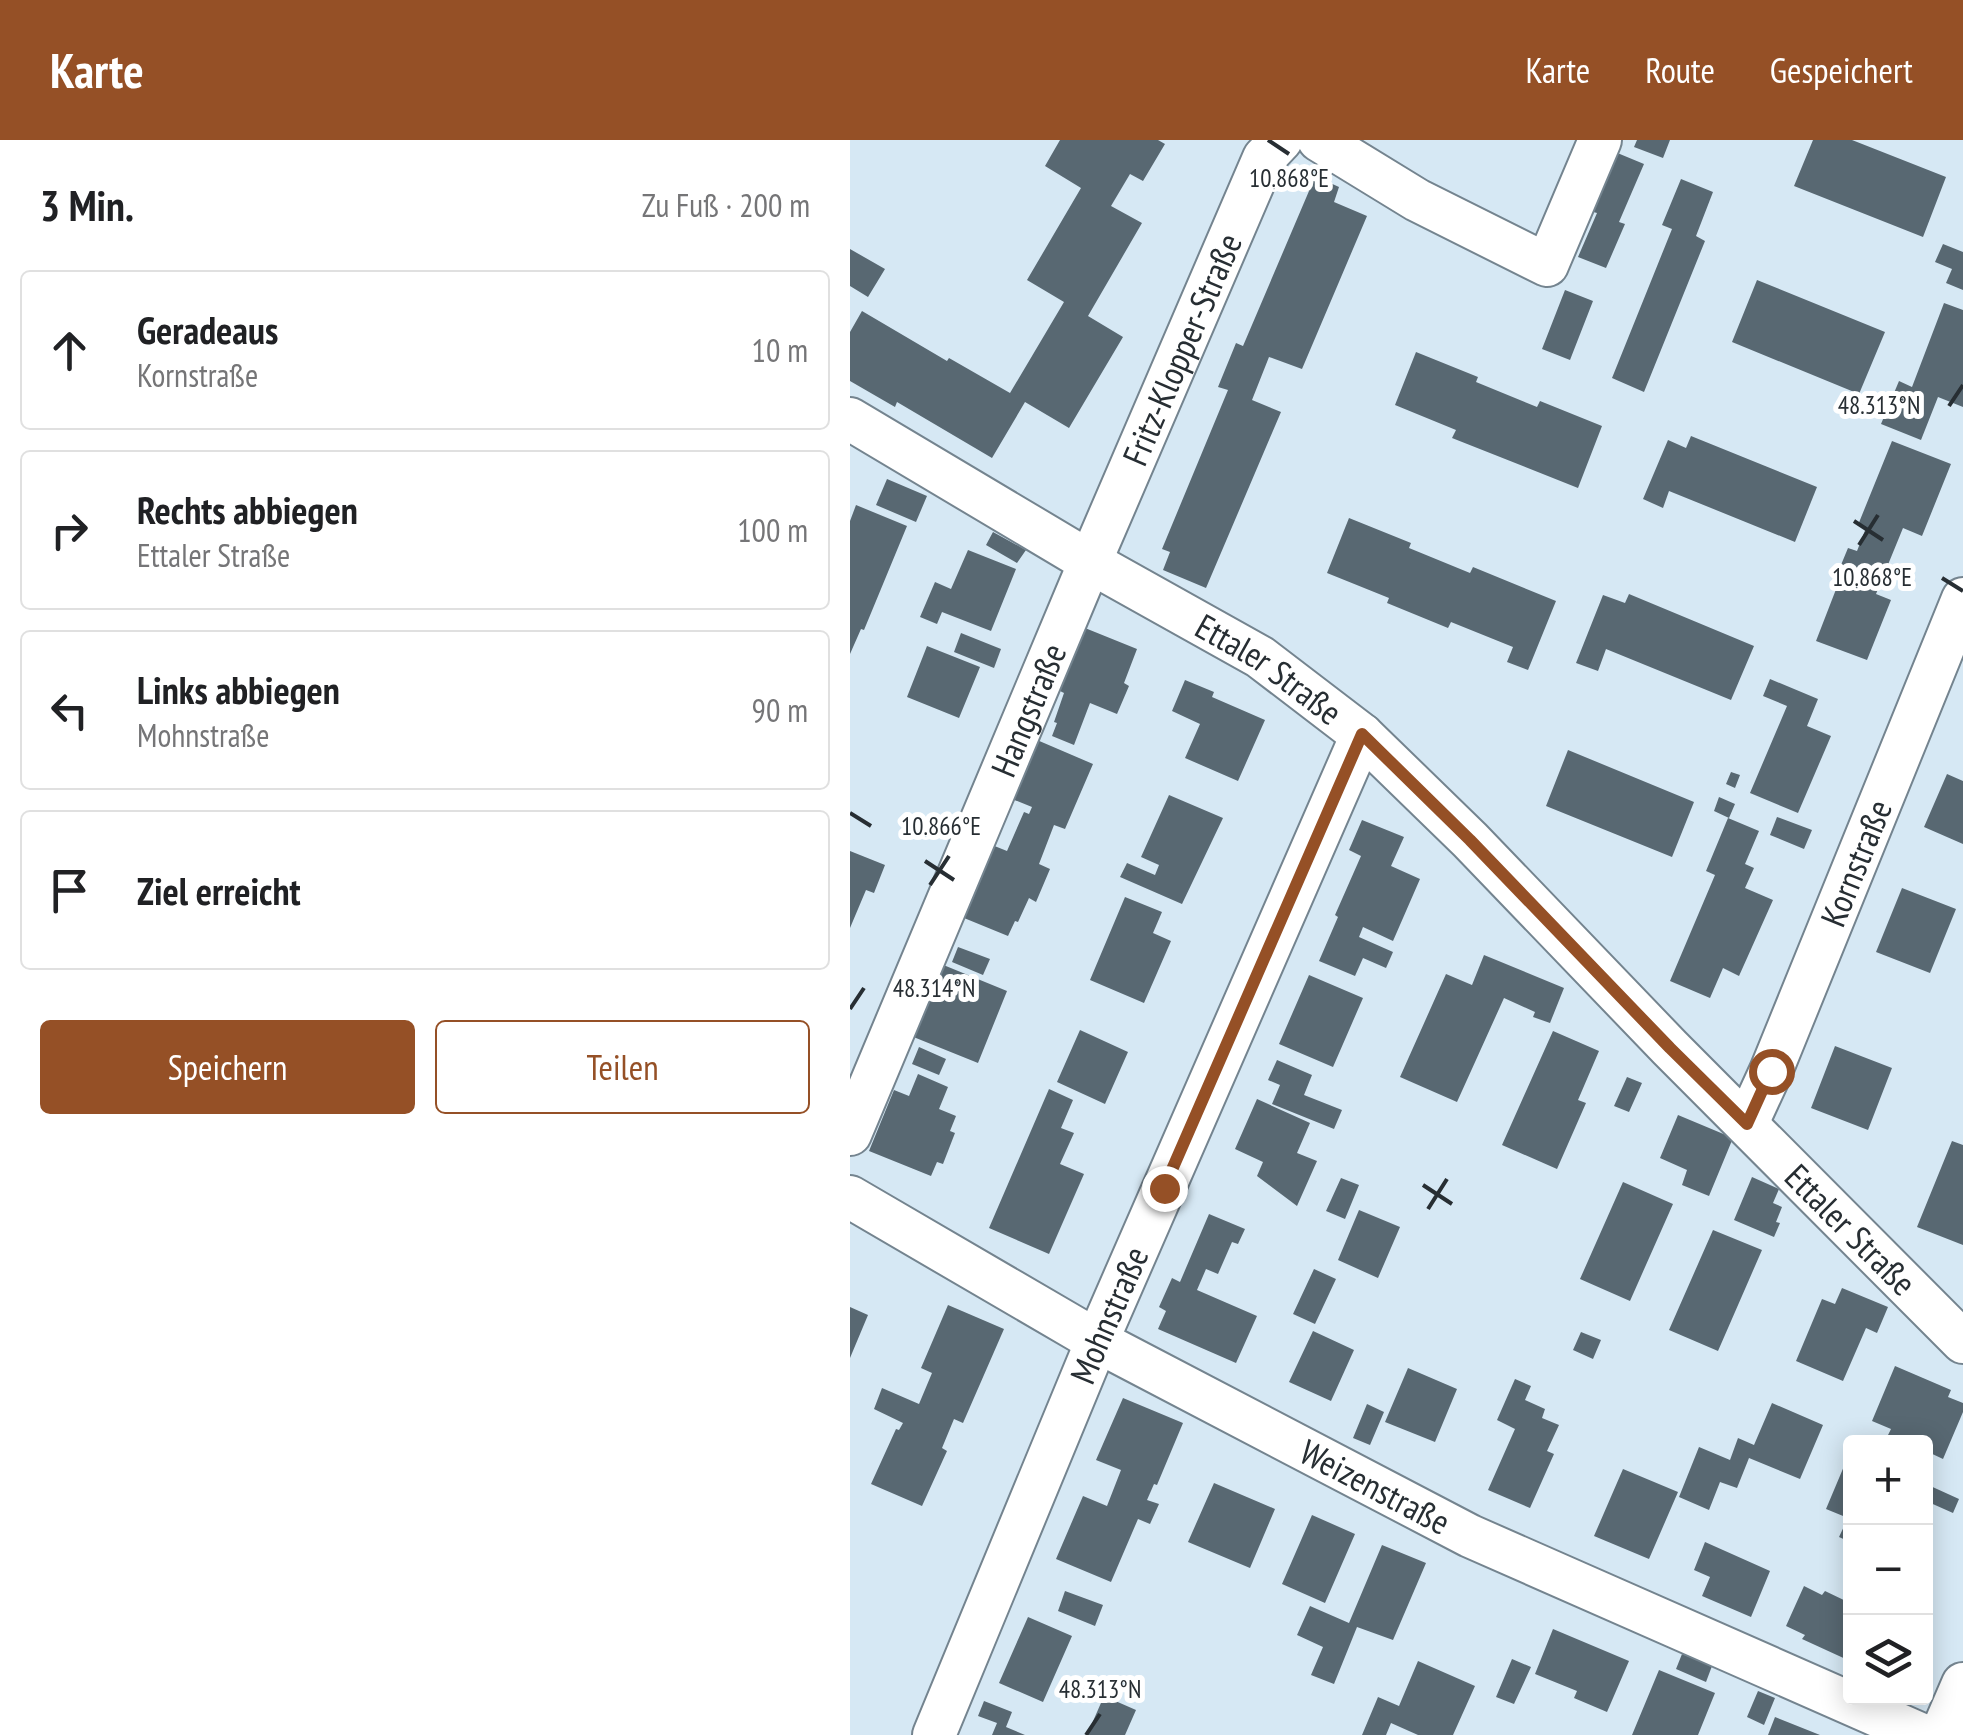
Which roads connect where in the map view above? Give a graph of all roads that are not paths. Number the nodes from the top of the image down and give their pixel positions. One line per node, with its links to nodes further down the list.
1 (1281, 140): 5 (street, Fritz-Klopper-Straße)
2 (1319, 140): 3 (street)
3 (1600, 140)
4 (850, 420): 5 (street, Ettaler Straße)
5 (1090, 562): 7 (street, Ettaler Straße); 9 (street, Hangstraße)
6 (1963, 599): 8 (street, Kornstraße)
7 (1362, 734): 8 (street, Ettaler Straße); 11 (street, Mohnstraße)
8 (1747, 1124): 12 (street, Ettaler Straße)
9 (850, 1134)
10 (850, 1197): 11 (street, Weizenstraße)
11 (1097, 1341): 14 (street, Mohnstraße); 15 (street, Weizenstraße)
12 (1963, 1342)
13 (1963, 1684): 16 (street)
14 (934, 1735)
15 (1922, 1735)
16 (1942, 1735)

